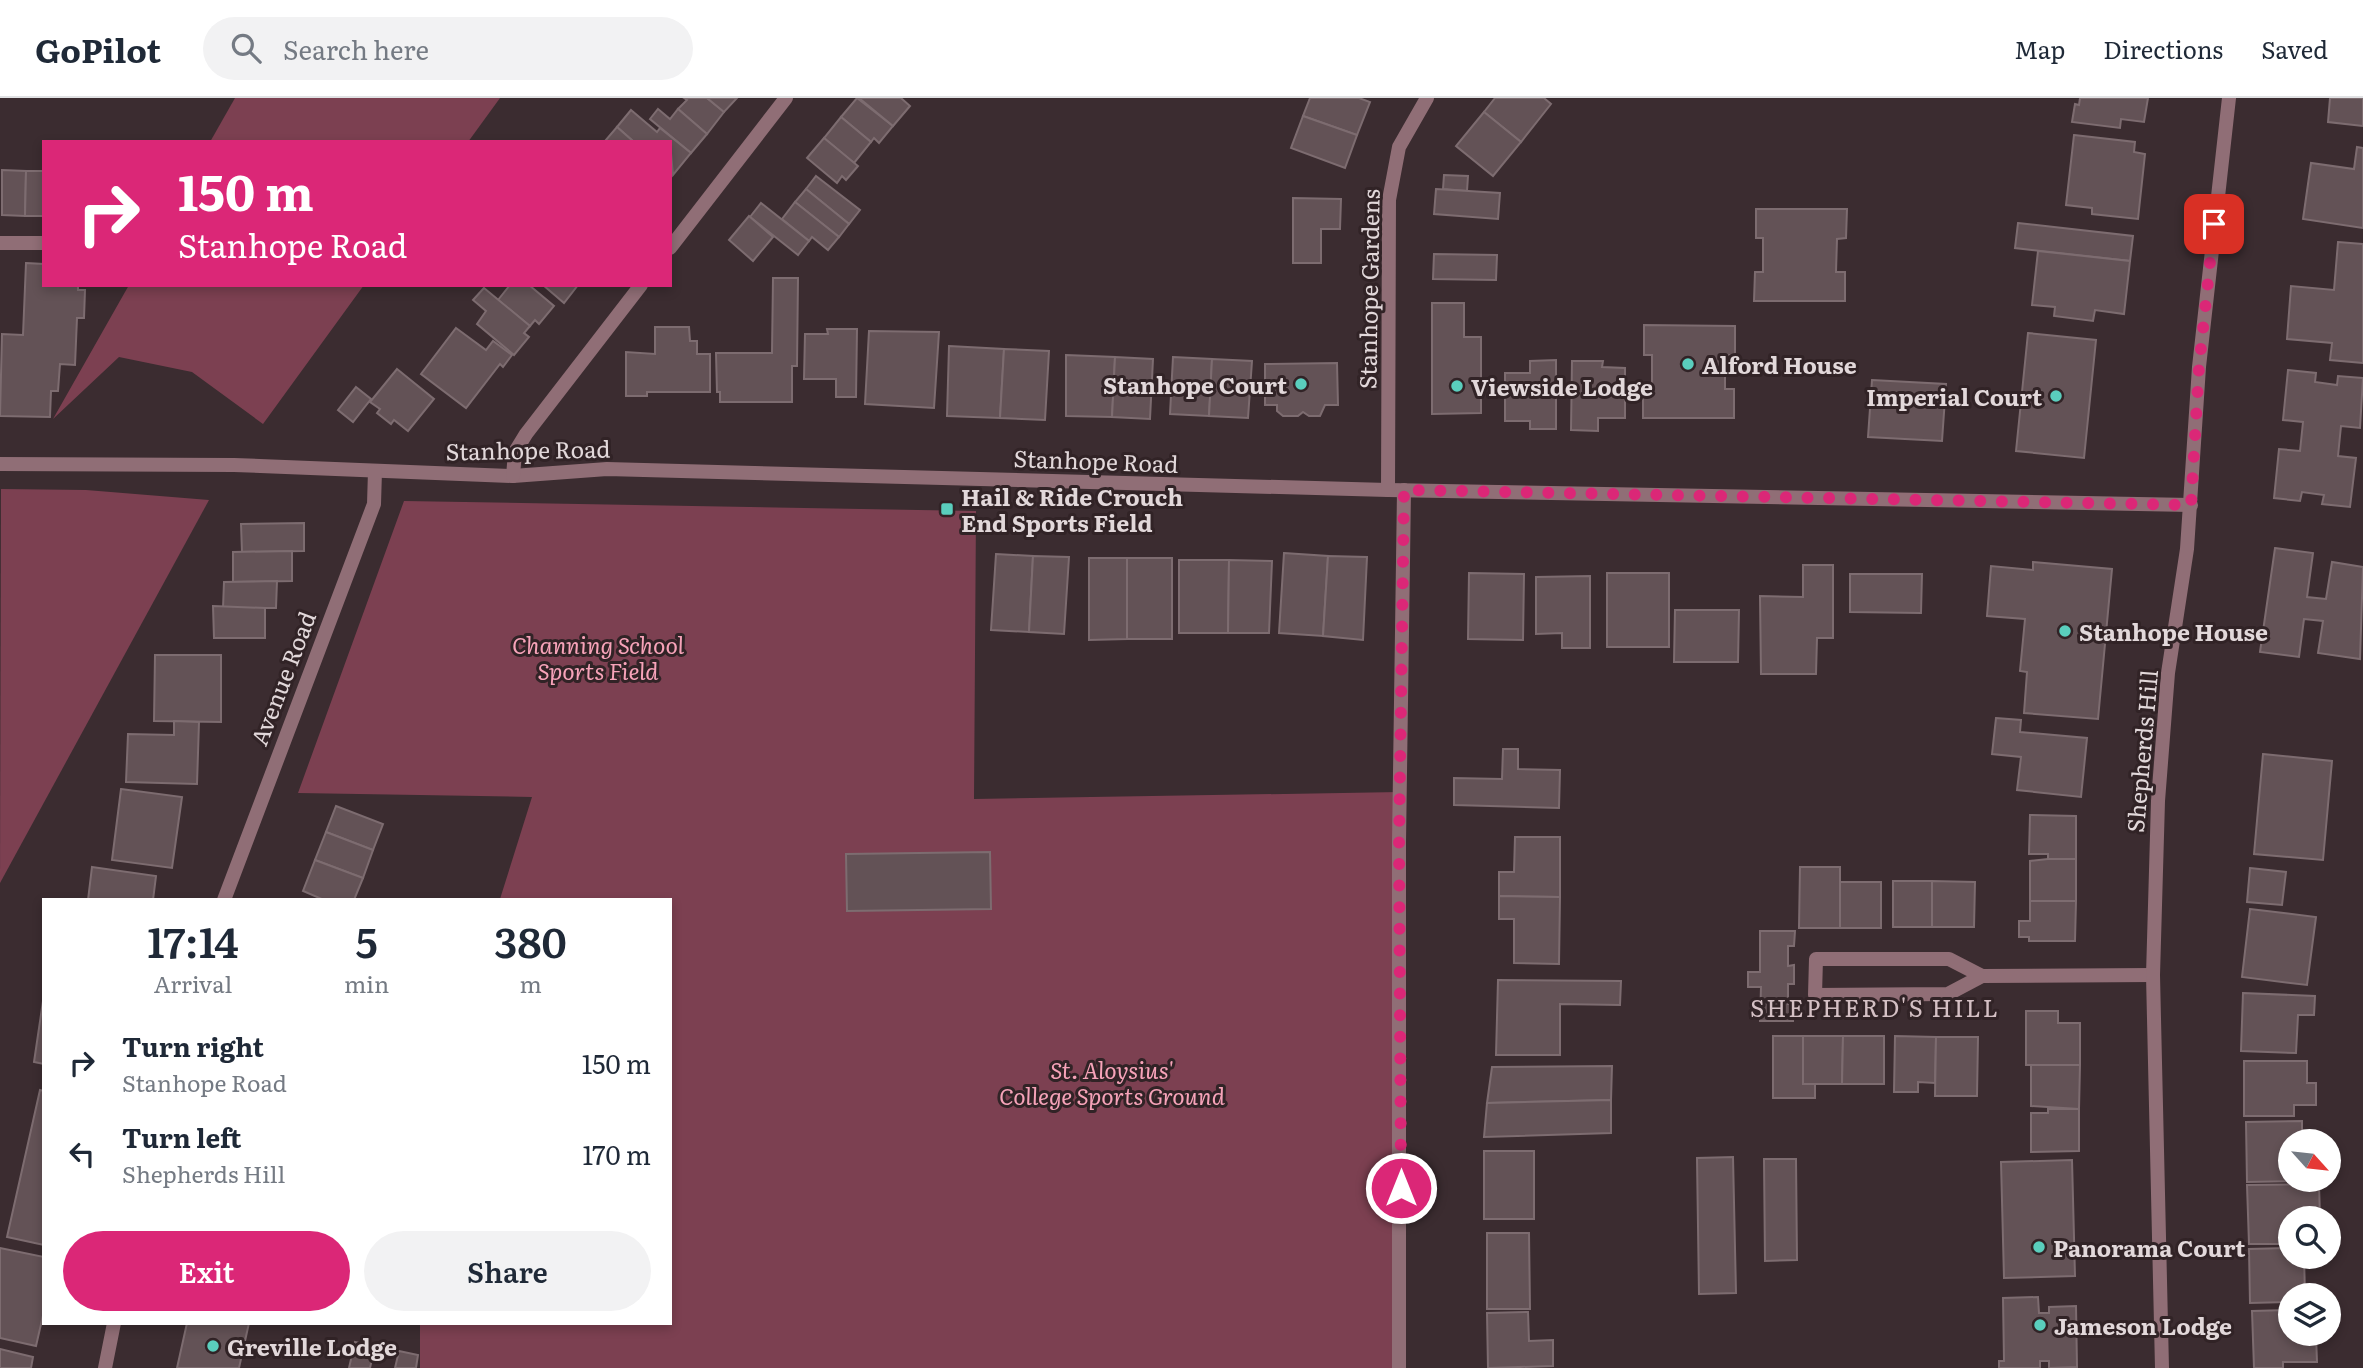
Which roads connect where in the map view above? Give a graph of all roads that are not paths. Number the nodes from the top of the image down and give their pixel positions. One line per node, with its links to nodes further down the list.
1 (786, 98): 6 (street)
2 (1427, 98): 11 (street, Stanhope Gardens)
3 (2229, 98): 13 (street, Shepherds Hill)
4 (0, 243): 5 (street)
5 (42, 243)
6 (672, 245)
7 (639, 287): 10 (street)
8 (0, 464): 9 (street, Stanhope Road)
9 (375, 471): 10 (street, Stanhope Road); 14 (street, Avenue Road)
10 (513, 476): 11 (street, Stanhope Road)
11 (1388, 490): 12 (street, Stanhope Road)
12 (1404, 490): 13 (street, Stanhope Road); 19 (street)
13 (2191, 505): 15 (street, Shepherds Hill)
14 (225, 898)
15 (2153, 975): 16 (street); 20 (street, Shepherds Hill)
16 (1982, 976): 16 (street)
17 (114, 1325): 18 (street)
18 (105, 1368)
19 (1399, 1368)
20 (2162, 1368)

